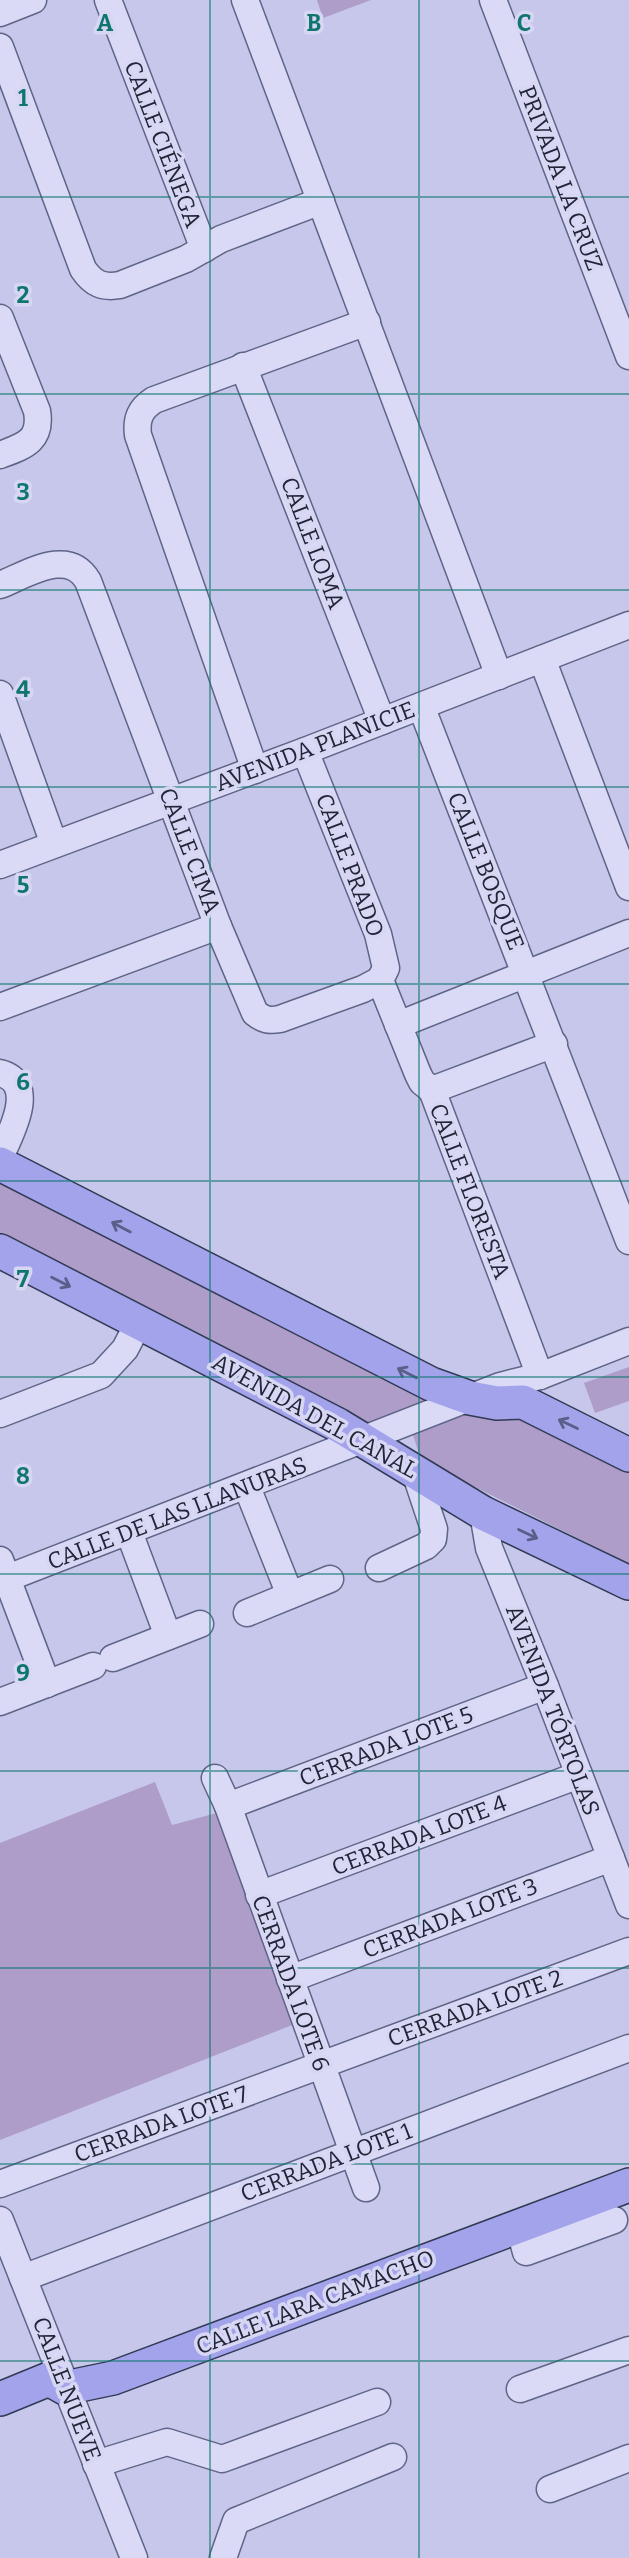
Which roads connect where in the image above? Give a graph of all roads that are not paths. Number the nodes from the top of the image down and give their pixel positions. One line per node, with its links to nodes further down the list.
1 (33, 0): 5 (street)
2 (108, 0): 8 (street, CALLE CIÉNEGA)
3 (245, 0): 7 (street)
4 (493, 0): 11 (street, PRIVADA LA CRUZ)
5 (0, 13)
6 (0, 47): 8 (street)
7 (321, 201): 8 (street); 10 (street)
8 (204, 249)
9 (0, 318): 13 (street)
10 (367, 322): 12 (street); 17 (street)
11 (629, 356)
12 (243, 366): 20 (street, CALLE LOMA); 22 (street)
13 (0, 456)
14 (0, 584): 23 (street, CALLE CIMA)
15 (629, 625): 16 (street, AVENIDA PLANICIE)
16 (542, 659): 17 (street, AVENIDA PLANICIE); 26 (street)
17 (499, 676): 19 (street, AVENIDA PLANICIE)
18 (0, 694): 24 (street)
19 (421, 706): 20 (street, AVENIDA PLANICIE); 29 (street, CALLE BOSQUE)
20 (382, 721): 21 (street, AVENIDA PLANICIE)
21 (305, 751): 22 (street, AVENIDA PLANICIE); 30 (street, CALLE PRADO)
22 (255, 770): 23 (street, AVENIDA PLANICIE)
23 (171, 801): 24 (street, AVENIDA PLANICIE); 27 (street, CALLE CIMA)
24 (54, 844): 25 (street, AVENIDA PLANICIE)
25 (0, 865)
26 (629, 887)
27 (219, 926): 30 (street, CALLE CIMA); 31 (street)
28 (629, 933): 29 (street, CALLE BOSQUE)
29 (526, 972): 32 (street); 33 (street)
30 (380, 980): 32 (street)
31 (0, 1007)
32 (398, 1025): 35 (street)
33 (554, 1044): 35 (street, CALLE FLORESTA); 38 (street)
34 (0, 1073): 36 (street)
35 (432, 1090): 42 (street, CALLE FLORESTA)
36 (0, 1157)
37 (0, 1164): 43 (main road, one-way to 37)
38 (629, 1241)
39 (0, 1251): 40 (main road, AVENIDA DEL CANAL, one-way to 40)
40 (139, 1322): 44 (street); 45 (main road, AVENIDA DEL CANAL)
41 (629, 1341): 42 (street, CALLE DE LAS LLANURAS)
42 (540, 1376): 43 (street, CALLE DE LAS LLANURAS)
43 (485, 1392): 45 (street, CALLE DE LAS LLANURAS); 46 (main road, one-way to 43)
44 (0, 1415)
45 (362, 1441): 47 (main road, AVENIDA DEL CANAL); 48 (street, CALLE DE LAS LLANURAS)
46 (629, 1455)
47 (414, 1469): 49 (main road, AVENIDA DEL CANAL); 51 (street)
48 (247, 1486): 50 (street, CALLE DE LAS LLANURAS); 55 (street)
49 (483, 1513): 54 (main road, AVENIDA DEL CANAL, one-way to 54); 60 (street, AVENIDA TÓRTOLAS)
50 (129, 1532): 52 (street, CALLE DE LAS LLANURAS); 58 (street)
51 (379, 1567)
52 (2, 1573): 59 (street)
53 (331, 1578): 55 (street)
54 (629, 1583)
55 (289, 1595): 56 (street)
56 (247, 1613)
57 (200, 1624): 58 (street)
58 (167, 1636): 59 (street)
59 (47, 1684): 61 (street)
60 (545, 1686): 62 (street, AVENIDA TÓRTOLAS); 64 (street, CERRADA LOTE 5)
61 (0, 1702)
62 (579, 1775): 65 (street, AVENIDA TÓRTOLAS); 66 (street, CERRADA LOTE 4)
63 (215, 1778): 64 (street, CERRADA LOTE 6)
64 (228, 1806): 66 (street, CERRADA LOTE 6)
65 (611, 1858): 67 (street, AVENIDA TÓRTOLAS); 69 (street, CERRADA LOTE 3)
66 (259, 1895): 69 (street, CERRADA LOTE 6)
67 (629, 1905)
68 (629, 1951): 71 (street, CERRADA LOTE 2)
69 (290, 1979): 71 (street, CERRADA LOTE 6)
70 (629, 2048): 72 (street, CERRADA LOTE 1)
71 (322, 2064): 72 (street, CERRADA LOTE 6); 73 (street, CERRADA LOTE 7)
72 (353, 2152): 75 (street, CERRADA LOTE 6); 79 (street, CERRADA LOTE 1)
73 (0, 2184)
74 (629, 2185): 78 (main road, CALLE LARA CAMACHO)
75 (366, 2188)
76 (0, 2220): 79 (street, CALLE NUEVE)
77 (614, 2220): 78 (street)
78 (519, 2225): 81 (main road, CALLE LARA CAMACHO)
79 (23, 2278): 81 (street, CALLE NUEVE)
80 (629, 2350): 82 (street)
81 (65, 2388): 83 (main road, CALLE LARA CAMACHO); 87 (street, CALLE NUEVE)
82 (520, 2389)
83 (0, 2399)
84 (377, 2402): 87 (street)
85 (393, 2457): 90 (street)
86 (629, 2458): 88 (street)
87 (96, 2463): 89 (street, CALLE NUEVE)
88 (550, 2489)
89 (134, 2558)
90 (223, 2558)

